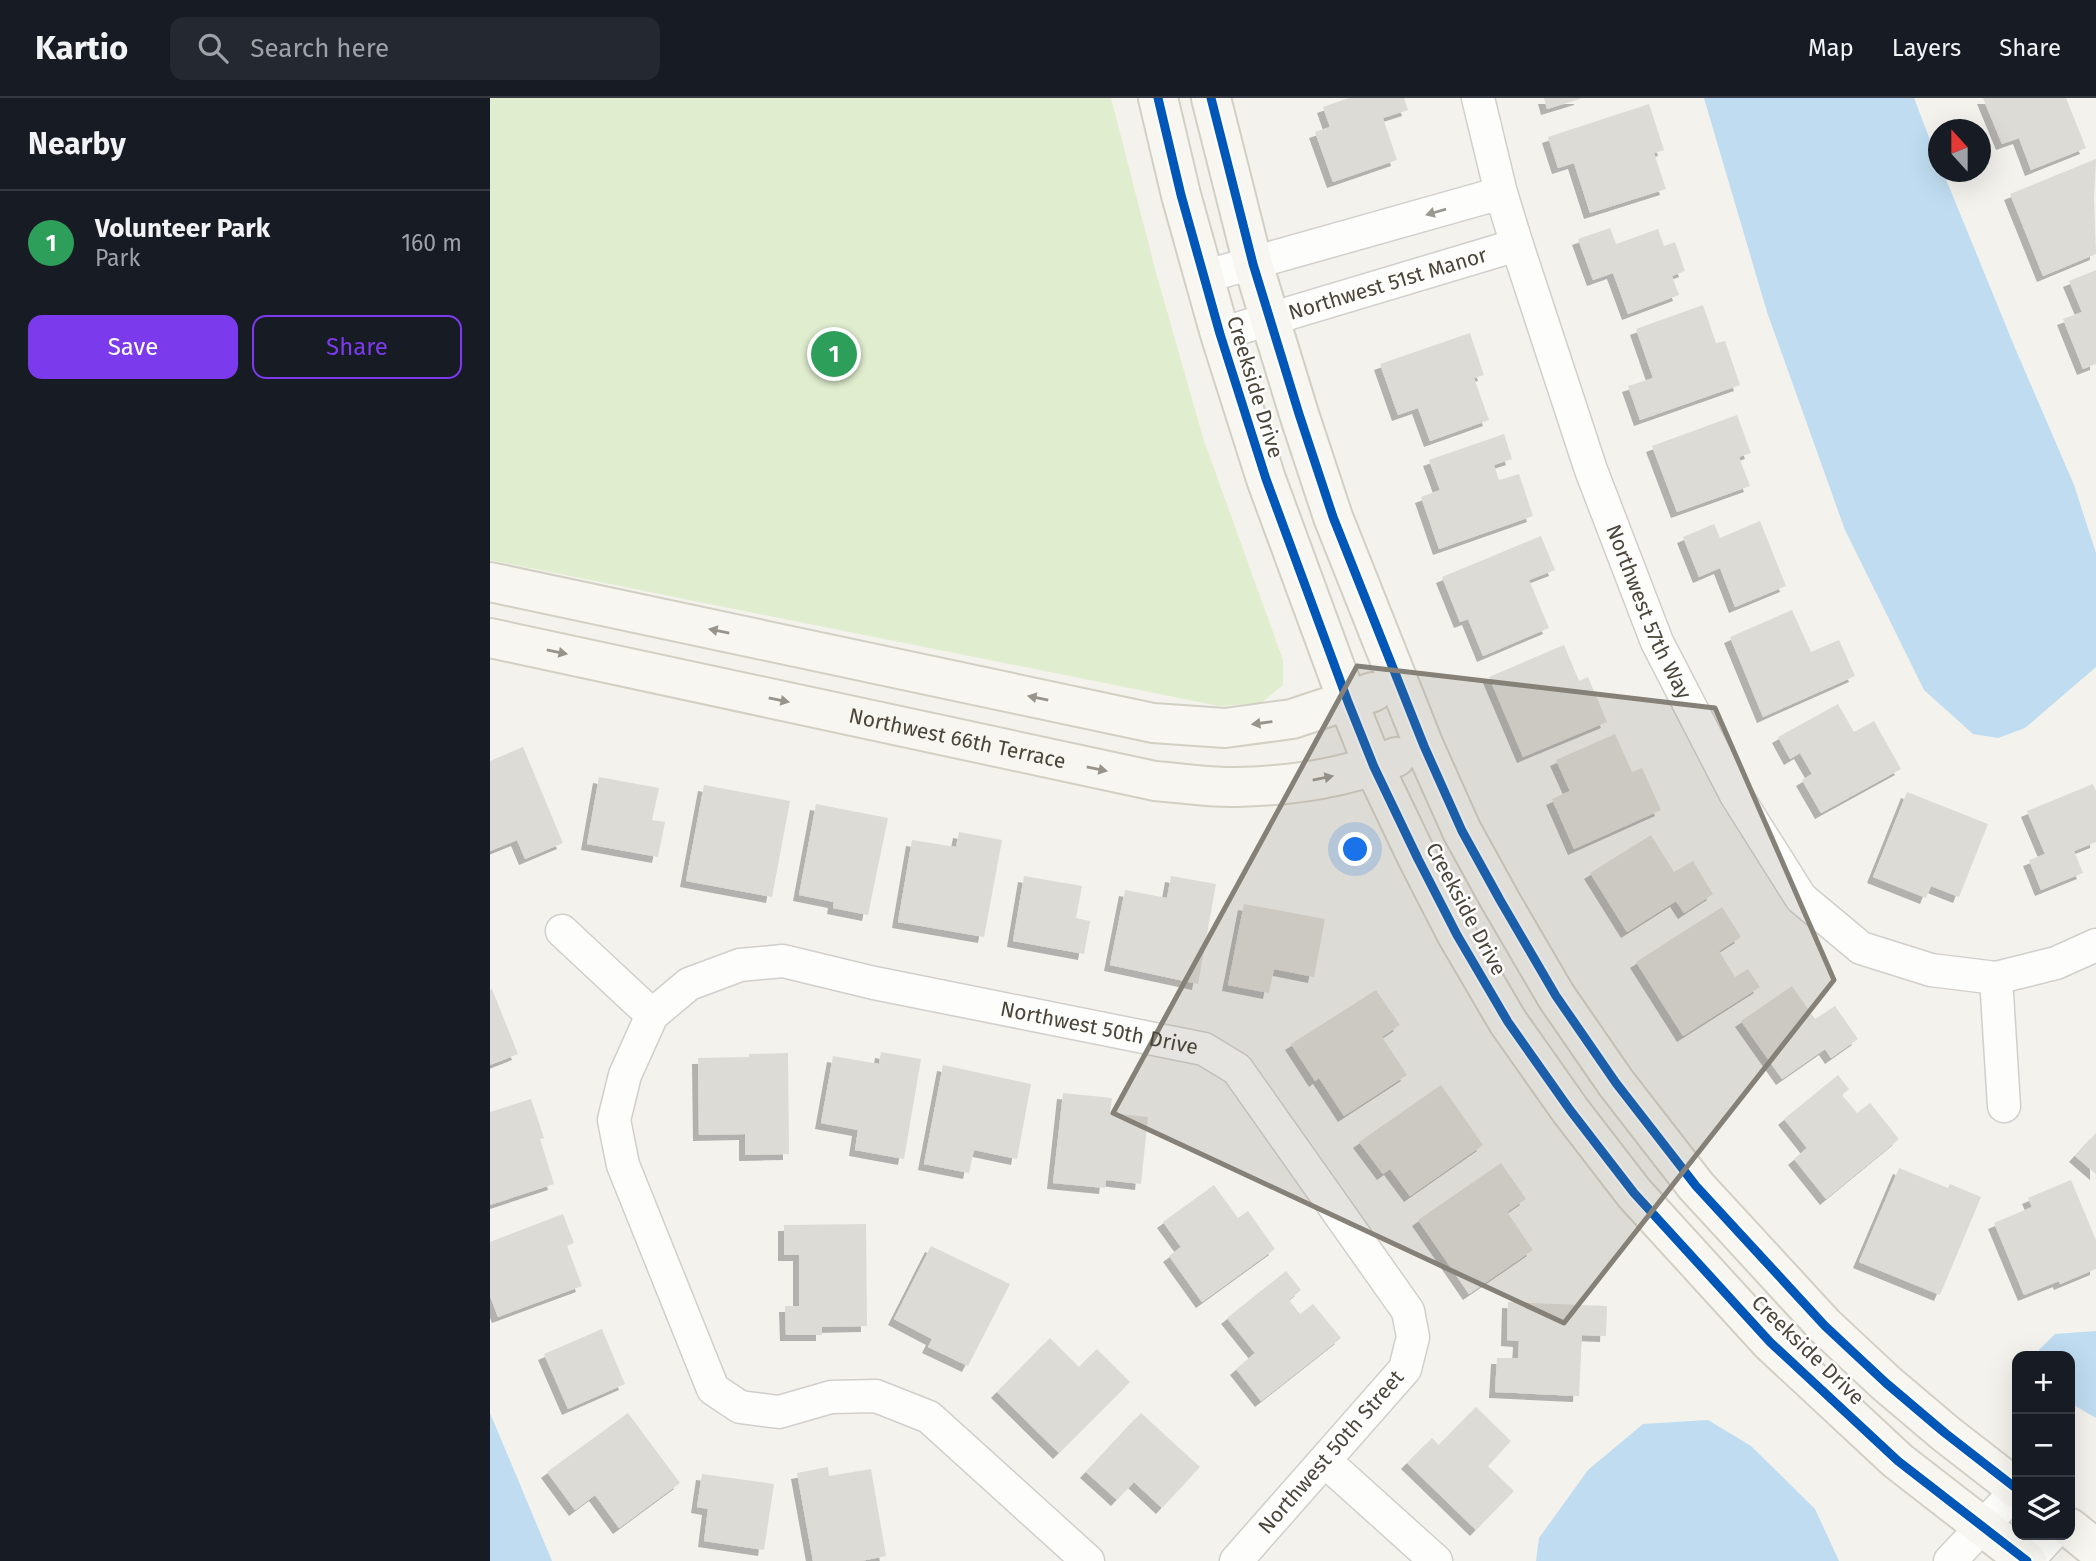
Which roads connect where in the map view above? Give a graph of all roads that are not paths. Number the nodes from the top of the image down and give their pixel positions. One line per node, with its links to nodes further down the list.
1 (1158, 98): 7 (street, Creekside Drive)
2 (1211, 98): 6 (street, Creekside Drive)
3 (1478, 98): 4 (street, Northwest 57th Way)
4 (1502, 193): 5 (street, Northwest 57th Way); 6 (street, one-way to 6)
5 (1517, 245): 8 (street, Northwest 51st Manor); 18 (street, Northwest 57th Way)
6 (1253, 264): 7 (street); 8 (street, Creekside Drive)
7 (1203, 278): 9 (street, Creekside Drive)
8 (1271, 320): 9 (street, Northwest 51st Manor); 12 (street, Creekside Drive)
9 (1220, 334): 13 (street, Creekside Drive)
10 (490, 582): 13 (street, one-way to 10)
11 (490, 638): 15 (street, Northwest 66th Terrace, one-way to 15)
12 (1398, 682): 13 (street); 14 (street, Creekside Drive)
13 (1348, 702): 15 (street, Creekside Drive)
14 (1424, 746): 15 (street, Northwest 66th Terrace); 23 (street, Creekside Drive)
15 (1374, 767): 25 (street, Creekside Drive)
16 (562, 931): 19 (street)
17 (2096, 945): 18 (street, Northwest 57th Way)
18 (1996, 978): 20 (street)
19 (652, 1015): 21 (street, Northwest 50th Drive); 29 (street, Northwest 50th Drive)
20 (2004, 1106)
21 (1413, 1337): 22 (street, Northwest 50th Street)
22 (1325, 1461): 30 (street, Northwest 50th Street); 31 (street)
23 (2012, 1485)
24 (2012, 1494): 25 (street)
25 (1981, 1527): 32 (street); 33 (street, Creekside Drive)
26 (2075, 1532): 28 (street)
27 (2046, 1540): 33 (street)
28 (2096, 1549)
29 (1088, 1561)
30 (1236, 1561)
31 (1436, 1561)
32 (1950, 1561)
33 (2027, 1561)

